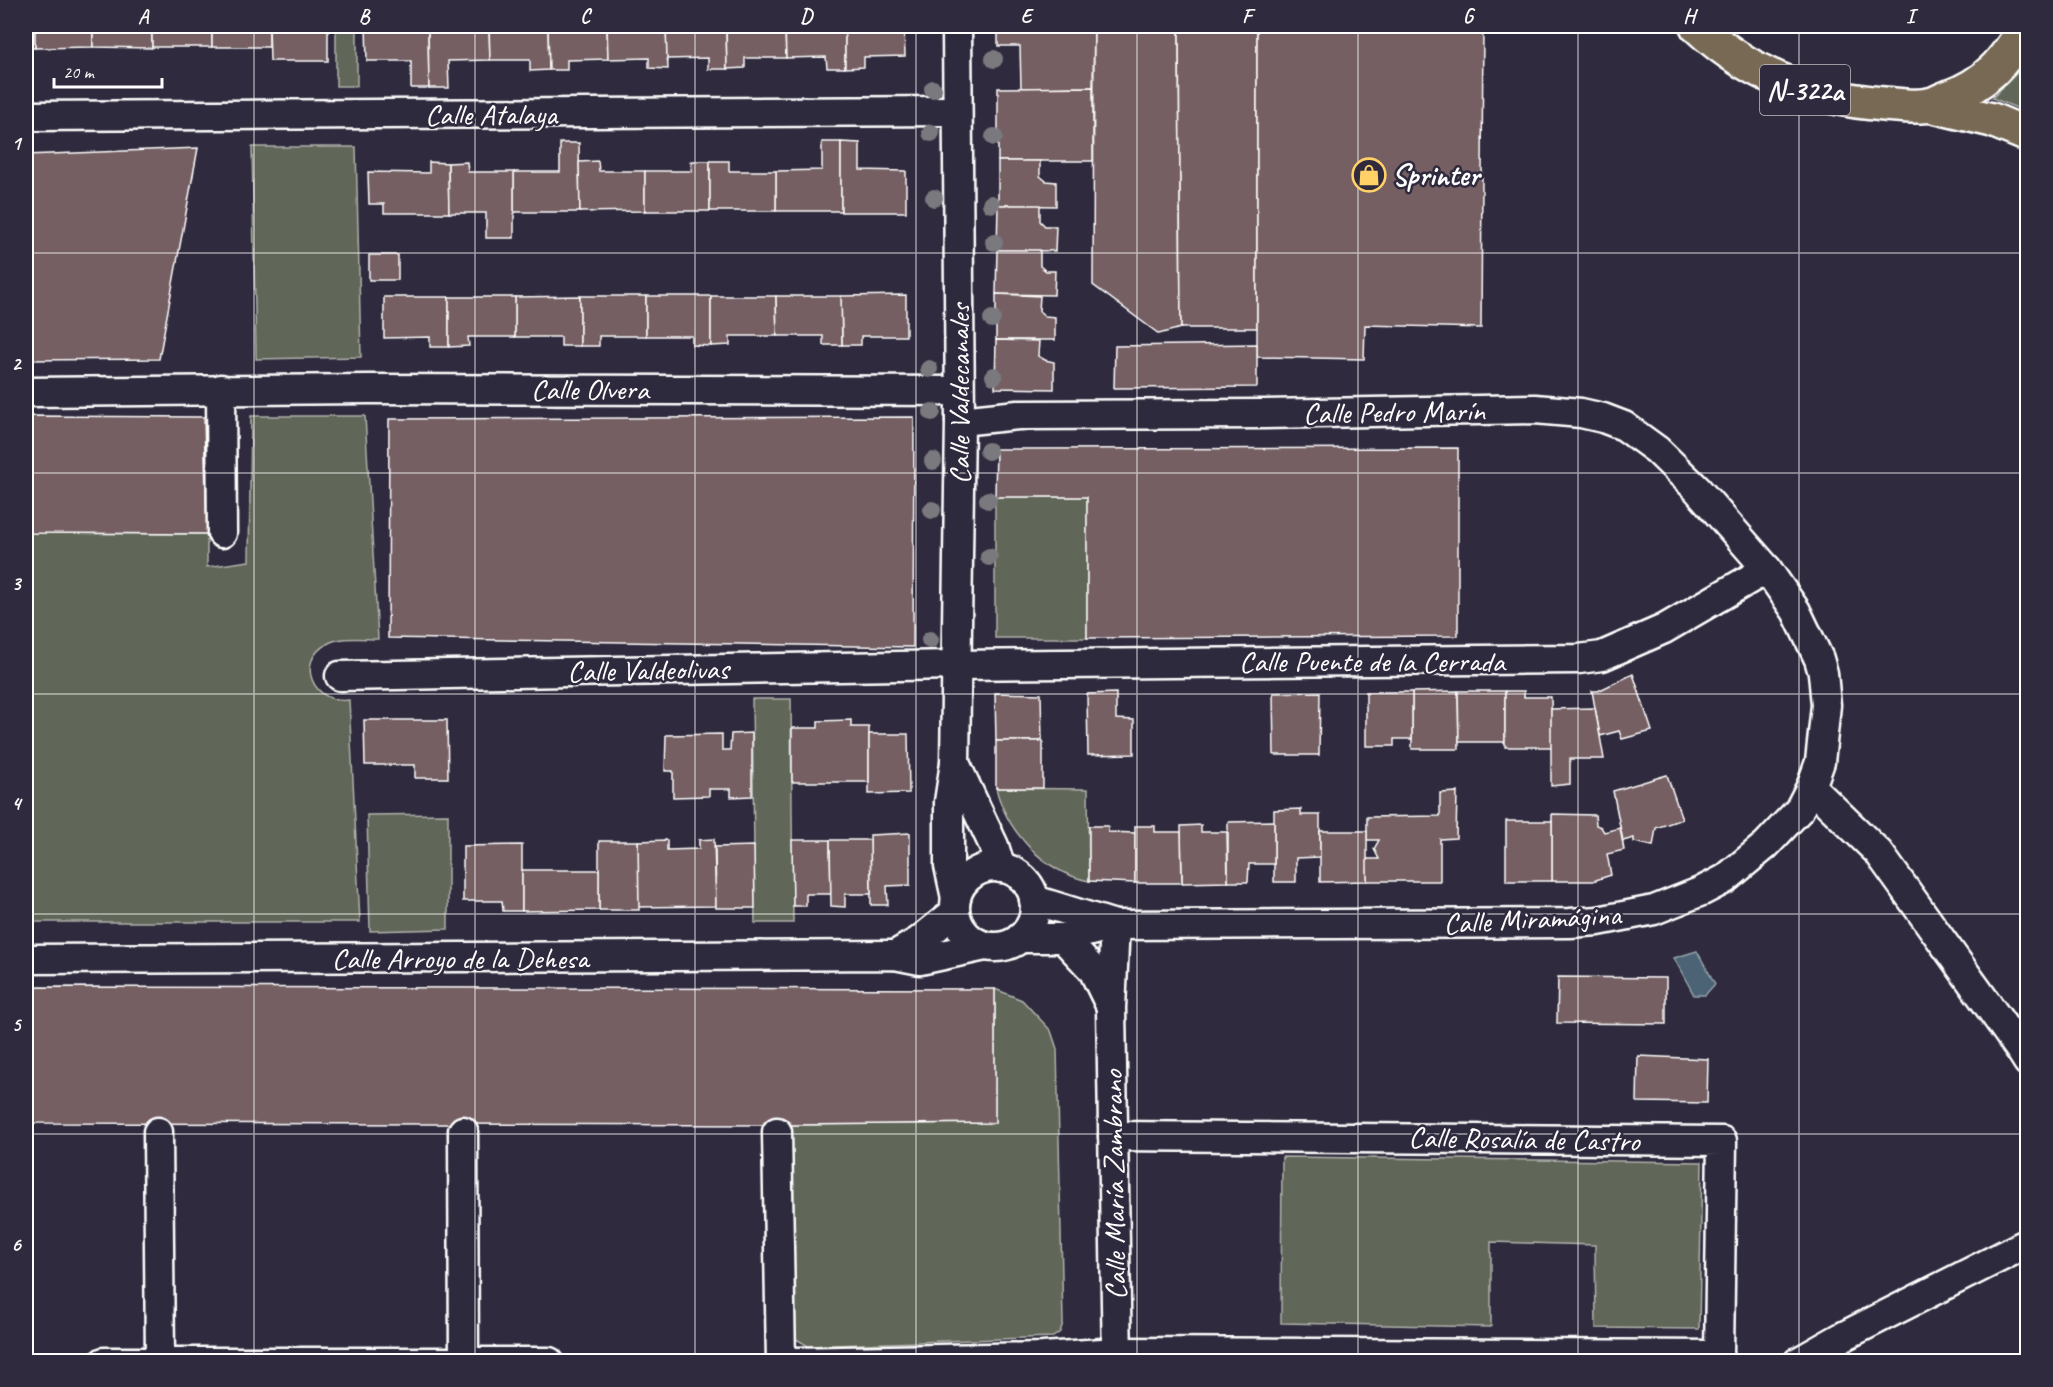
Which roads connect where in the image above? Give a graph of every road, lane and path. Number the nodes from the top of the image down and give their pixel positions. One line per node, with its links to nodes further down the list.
1 (957, 26): 5 (street, Calle Valdecanales)
2 (1697, 26): 4 (main road, N-322a)
3 (2026, 26): 4 (main road, N-322a)
4 (1929, 105): 7 (main road, N-322a)
5 (957, 111): 6 (street, Calle Atalaya); 9 (street, Calle Valdecanales)
6 (26, 116)
7 (2028, 135)
8 (221, 389): 9 (street, Calle Olvera); 10 (street, Calle Olvera); 12 (street)
9 (959, 391): 11 (street, Calle Valdecanales)
10 (26, 392)
11 (960, 421): 13 (street, Calle Pedro Marín); 14 (street, Calle Valdecanales)
12 (222, 533)
13 (1767, 569): 14 (street, Calle Puente de la Cerrada); 17 (street, Calle Miramágina)
14 (956, 665): 15 (street, Calle Valdeolivas); 16 (street, Calle Valdecanales)
15 (340, 676)
16 (955, 763): 18 (street, Calle Valdecanales); 20 (street, Calle Valdecanales)
17 (1811, 787): 21 (street, Calle Miramágina); 28 (street)
18 (1001, 868): 19 (street); 20 (street)
19 (1034, 900): 21 (street, Calle Miramágina); 22 (street)
20 (956, 905): 24 (street); 25 (street)
21 (1115, 925): 23 (street, Calle Miramágina); 27 (street, Calle María Zambrano)
22 (1020, 938): 23 (street, Calle Miramágina); 24 (street)
23 (1064, 938): 27 (street, Calle María Zambrano)
24 (986, 946): 25 (street, Calle Arroyo de la Dehesa)
25 (895, 955): 26 (street, Calle Arroyo de la Dehesa)
26 (26, 959)
27 (1112, 1008): 32 (street, Calle María Zambrano)
28 (2028, 1062)
29 (463, 1131): 37 (street)
30 (158, 1132): 36 (street)
31 (777, 1132): 40 (street)
32 (1113, 1136): 34 (street, Calle María Zambrano); 35 (street, Calle Rosalía de Castro)
33 (2028, 1243): 42 (street)
34 (1117, 1357): 35 (street); 41 (street)
35 (1723, 1358)
36 (160, 1360): 37 (street); 38 (street)
37 (464, 1361): 39 (street)
38 (104, 1362)
39 (549, 1362)
40 (781, 1362)
41 (795, 1362)
42 (1798, 1362)

